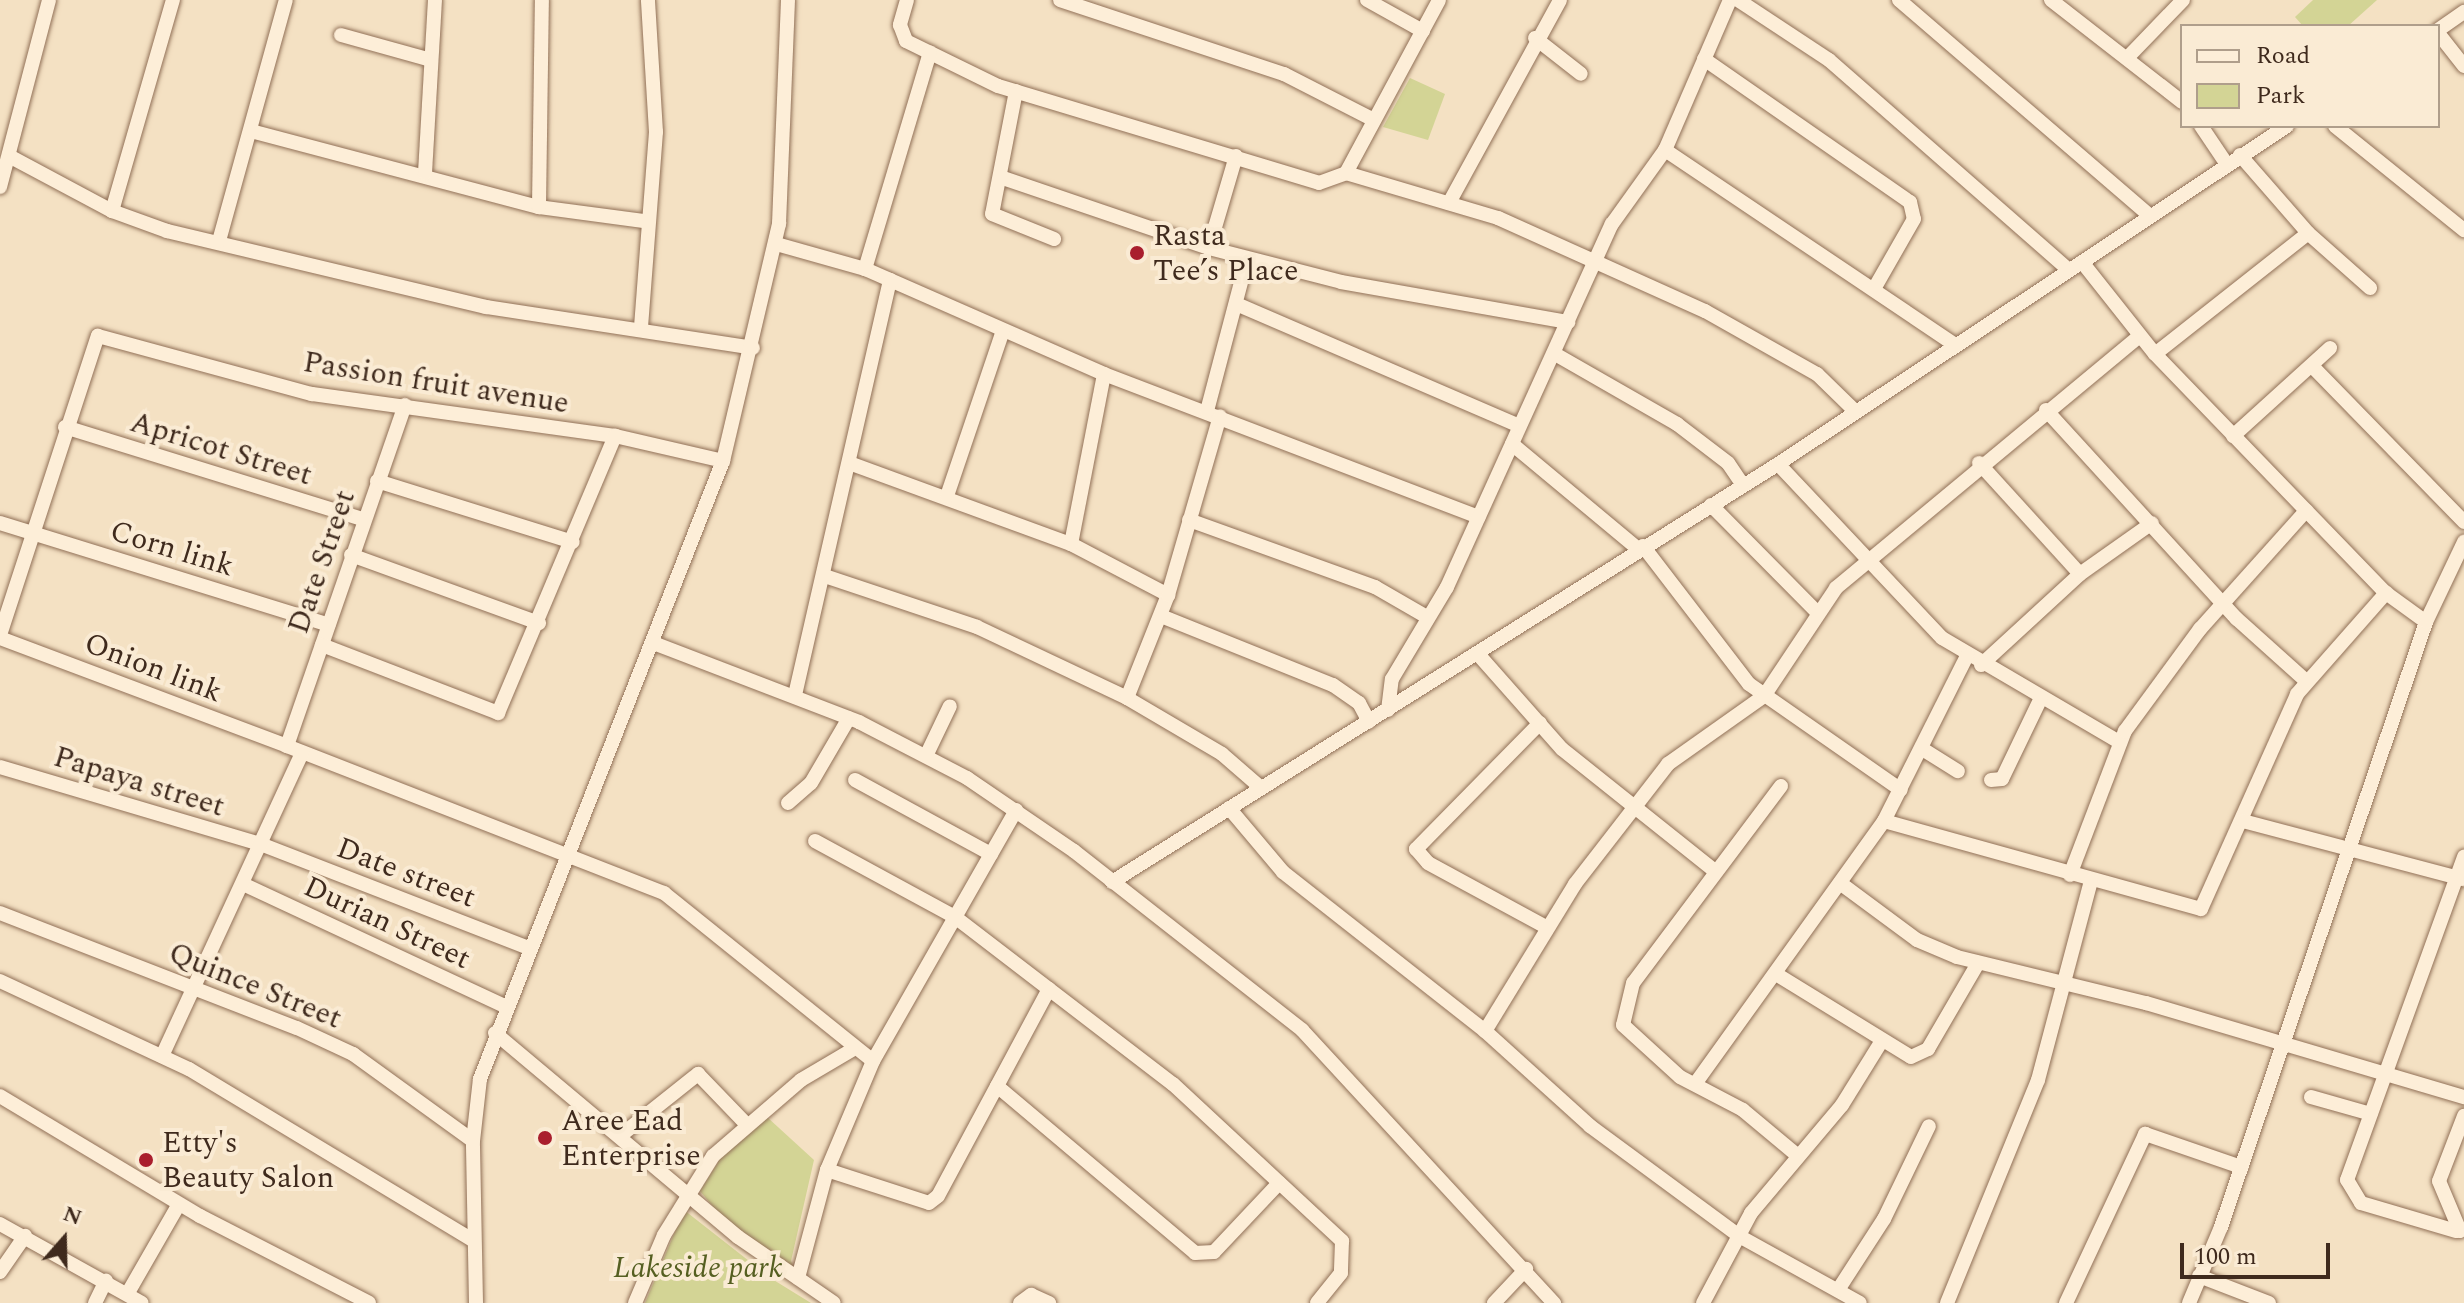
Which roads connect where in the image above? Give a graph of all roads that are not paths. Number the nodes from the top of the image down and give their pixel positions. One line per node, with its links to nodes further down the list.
1 (49, 0): 39 (street)
2 (173, 0): 48 (street)
3 (286, 0): 36 (street)
4 (435, 0): 27 (street)
5 (542, 0): 47 (street)
6 (648, 0): 50 (street)
7 (788, 0): 55 (street)
8 (907, 0): 24 (street)
9 (1060, 0): 32 (street)
10 (1367, 0): 20 (street)
11 (1439, 0): 20 (street)
12 (1560, 0): 23 (street)
13 (1730, 0): 26 (street)
14 (1738, 0): 60 (street)
15 (1899, 0): 49 (street)
16 (2183, 0): 25 (street)
17 (2055, 1): 25 (street)
18 (2464, 12): 19 (street)
19 (2440, 30)
20 (1423, 31): 32 (street)
21 (2440, 34): 28 (street)
22 (341, 35): 27 (street)
23 (1535, 38): 29 (street); 46 (street)
24 (930, 53): 30 (street); 61 (street)
25 (2128, 57): 31 (street)
26 (1704, 59): 37 (street); 63 (street)
27 (431, 60): 42 (street)
28 (2464, 66)
29 (1581, 74)
30 (1016, 91): 40 (street); 44 (street)
31 (2180, 100)
32 (1374, 120): 43 (street)
33 (2202, 128): 41 (street)
34 (2284, 128): 38 (street)
35 (2337, 128): 51 (street)
36 (251, 131): 42 (street); 54 (street)
37 (1665, 150): 58 (street); 63 (street)
38 (2240, 155): 41 (street); 52 (street)
39 (9, 156): 45 (street); 48 (street)
40 (1236, 156): 43 (street); 56 (street)
41 (2226, 163): 49 (street)
42 (425, 173): 47 (street)
43 (1346, 173): 46 (street)
44 (1000, 177): 53 (street); 56 (street)
45 (0, 187)
46 (1449, 203): 58 (street)
47 (539, 207): 50 (street)
48 (112, 211): 54 (street)
49 (2148, 214): 59 (street)
50 (644, 221): 67 (street)
51 (2464, 230)
52 (2308, 233): 64 (street); 74 (street)
53 (1054, 239)
54 (219, 241): 67 (street)
55 (776, 244): 61 (street); 71 (street)
56 (1209, 248): 57 (street)
57 (1247, 260): 65 (street); 66 (street)
58 (1597, 262): 66 (street); 79 (street)
59 (2082, 262): 60 (street); 69 (street)
60 (2067, 268): 70 (street)
61 (865, 269): 62 (street)
62 (890, 280): 68 (street); 88 (street)
63 (1875, 287): 70 (street)
64 (2370, 288)
65 (1241, 306): 80 (street); 81 (street)
66 (1569, 322): 73 (street)
67 (641, 327): 71 (street)
68 (1003, 331): 76 (street); 92 (street)
69 (2139, 336): 74 (street); 78 (street)
70 (1954, 344): 79 (street)
71 (753, 348): 86 (street)
72 (2330, 348): 75 (street)
73 (1555, 354): 81 (street); 91 (street)
74 (2155, 354): 84 (street)
75 (2312, 366): 84 (street); 98 (street)
76 (1104, 374): 80 (street); 104 (street)
77 (405, 405): 82 (street, Passion fruit avenue); 83 (street, Passion fruit avenue); 90 (street, Date Street)
78 (2046, 410): 87 (street); 100 (street)
79 (1855, 411): 89 (street)
80 (1214, 414): 95 (street); 97 (street)
81 (1519, 426): 85 (street)
82 (65, 427): 96 (street, Apricot Street); 101 (street)
83 (615, 436): 86 (street, Passion fruit avenue); 102 (street)
84 (2233, 436): 94 (street)
85 (1512, 444): 95 (street); 105 (street)
86 (723, 461): 120 (street)
87 (1979, 463): 107 (street); 108 (street)
88 (852, 464): 92 (street); 109 (street)
89 (1778, 464): 91 (street); 107 (street)
90 (377, 481): 96 (street, Date Street); 102 (street)
91 (1743, 485): 93 (street)
92 (947, 496): 104 (street)
93 (1711, 505): 105 (street); 113 (street)
94 (2306, 511): 110 (street); 112 (street)
95 (1479, 517): 115 (street)
96 (363, 519): 106 (street, Date Street)
97 (1189, 520): 111 (street); 115 (street)
98 (2464, 522)
99 (0, 523): 101 (street, Corn link)
100 (2152, 523): 108 (street); 112 (street)
101 (31, 534): 118 (street, Corn link); 119 (street)
102 (573, 542): 117 (street)
103 (2464, 542): 116 (street)
104 (1071, 544): 111 (street)
105 (1641, 548): 122 (street); 127 (street)
106 (351, 555): 117 (street); 118 (street, Date Street)
107 (1868, 560): 113 (street); 123 (street)
108 (2080, 574): 124 (street)
109 (825, 576): 126 (street); 128 (street)
110 (2386, 593): 116 (street); 125 (street)
111 (1168, 595): 114 (street)
112 (2224, 603): 125 (street); 136 (street)
113 (1817, 612): 127 (street)
114 (1161, 616): 128 (street); 133 (street)
115 (1427, 617): 131 (street)
116 (2426, 622): 156 (street)
117 (539, 623): 121 (street)
118 (329, 625): 121 (street, Date Street)
119 (0, 637): 135 (street, Onion link)
120 (656, 644): 126 (street); 158 (street)
121 (322, 645): 135 (street, Date Street)
122 (1477, 653): 131 (street); 134 (street)
123 (1967, 656): 124 (street); 137 (street)
124 (1981, 665): 129 (street)
125 (2306, 681): 152 (street)
126 (795, 695): 132 (street)
127 (1764, 696): 146 (street); 148 (street)
128 (1127, 698): 145 (street)
129 (2041, 698): 136 (street); 143 (street)
130 (950, 706): 139 (street)
131 (1388, 710): 133 (street)
132 (849, 718): 139 (street); 147 (street)
133 (1369, 722): 145 (street)
134 (1540, 723): 148 (street); 168 (street)
135 (288, 741): 138 (street, Onion link)
136 (2119, 742): 160 (street)
137 (1924, 750): 141 (street); 146 (street)
138 (302, 753): 154 (street); 158 (street, Onion link)
139 (926, 756): 150 (street)
140 (0, 767): 154 (street, Papaya street)
141 (1958, 771)
142 (855, 780): 155 (street)
143 (1991, 780)
144 (1781, 786): 159 (street)
145 (1260, 787): 149 (street)
146 (1901, 790): 151 (street)
147 (788, 803)
148 (1637, 805): 159 (street); 168 (street)
149 (1229, 808): 163 (street); 177 (street)
150 (1016, 810): 155 (street); 163 (street)
151 (1884, 821): 160 (street); 164 (street)
152 (2243, 821): 156 (street); 162 (street)
153 (815, 841): 167 (street)
154 (263, 845): 165 (street); 169 (street, Date street)
155 (991, 854): 167 (street)
156 (2350, 855): 161 (street); 180 (street)
157 (2464, 856): 161 (street)
158 (571, 857): 169 (street); 181 (street, Onion link)
159 (1715, 871): 185 (street)
160 (2070, 875): 162 (street)
161 (2460, 878): 184 (street)
162 (2091, 881): 173 (street)
163 (1112, 882): 207 (street)
164 (1840, 883): 170 (street); 171 (street)
165 (245, 885): 174 (street); 176 (street, Durian Street)
166 (0, 913): 174 (street, Quince Street)
167 (955, 917): 175 (street); 183 (street)
168 (1546, 927): 177 (street)
169 (531, 949): 176 (street)
170 (1978, 963): 173 (street); 179 (street)
171 (1776, 974): 179 (street); 185 (street)
172 (0, 981): 182 (street)
173 (2059, 981): 180 (street); 227 (street)
174 (195, 989): 182 (street); 195 (street, Quince Street)
175 (1049, 989): 186 (street); 199 (street)
176 (507, 1007): 178 (street)
177 (1485, 1031): 205 (street)
178 (495, 1033): 194 (street); 195 (street)
179 (1881, 1042): 196 (street)
180 (2283, 1046): 184 (street); 197 (street)
181 (852, 1050): 183 (street, Onion link); 192 (street)
182 (162, 1056): 206 (street)
183 (873, 1061): 198 (street)
184 (2387, 1071): 189 (street); 190 (street)
185 (1695, 1084): 196 (street)
186 (997, 1086): 198 (street); 199 (street)
187 (0, 1096): 201 (street)
188 (2311, 1097): 190 (street)
189 (2464, 1097)
190 (2371, 1114): 203 (street)
191 (2463, 1122): 203 (street)
192 (747, 1125): 194 (street); 200 (street)
193 (1929, 1126): 212 (street)
194 (620, 1136): 200 (street)
195 (473, 1141): 206 (street)
196 (1798, 1156): 205 (street)
197 (2241, 1167): 209 (street); 228 (street)
198 (827, 1170): 210 (street)
199 (1279, 1183): 222 (street)
200 (688, 1193): 210 (street); 218 (street)
201 (179, 1204): 213 (street); 216 (street)
202 (0, 1224): 204 (street)
203 (2460, 1231)
204 (25, 1236): 208 (street); 211 (street)
205 (1739, 1236): 212 (street); 225 (street)
206 (473, 1240): 217 (street)
207 (1526, 1269): 223 (street); 224 (street)
208 (0, 1272)
209 (2199, 1276): 229 (street); 230 (street)
210 (798, 1278): 219 (street)
211 (106, 1280): 213 (street); 214 (street)
212 (1838, 1290): 226 (street)
213 (129, 1291): 215 (street)
214 (95, 1303)
215 (142, 1303)
216 (369, 1303)
217 (476, 1303)
218 (635, 1303)
219 (834, 1303)
220 (1020, 1303): 221 (street)
221 (1049, 1303)
222 (1317, 1303)
223 (1494, 1303)
224 (1554, 1303)
225 (1703, 1303)
226 (1860, 1303)
227 (1947, 1303)
228 (2066, 1303)
229 (2189, 1303)
230 (2269, 1303)

